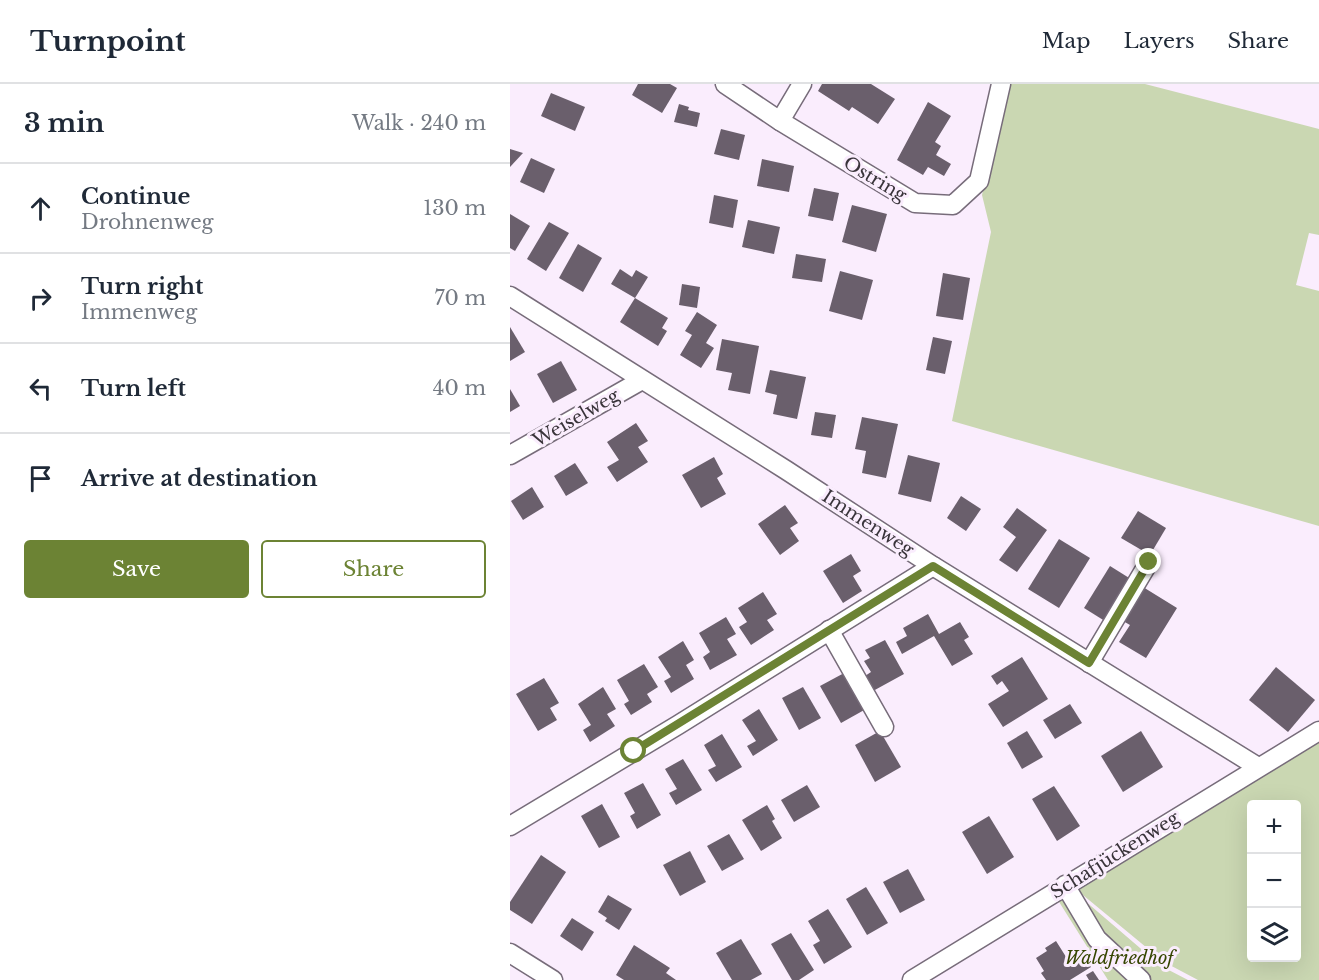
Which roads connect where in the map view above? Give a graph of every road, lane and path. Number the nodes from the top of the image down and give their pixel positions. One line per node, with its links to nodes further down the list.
1 (725, 84): 4 (street, Ostring)
2 (802, 84): 4 (street)
3 (1001, 84): 4 (street, Ostring)
4 (780, 121)
5 (510, 296): 6 (street, Immenweg)
6 (642, 380): 7 (street, Weiselweg); 9 (street, Immenweg)
7 (510, 455)
8 (1149, 562): 11 (street)
9 (933, 566): 10 (street); 11 (street, Immenweg)
10 (829, 630): 12 (street); 15 (street)
11 (1089, 663): 14 (street, Immenweg)
12 (884, 727)
13 (1319, 730): 14 (street, Schafjückenweg)
14 (1258, 767): 16 (street, Schafjückenweg)
15 (510, 826)
16 (1065, 885): 19 (street, Schafjückenweg); 20 (street)
17 (510, 953): 18 (street)
18 (553, 980)
19 (912, 980)
20 (1142, 980)

